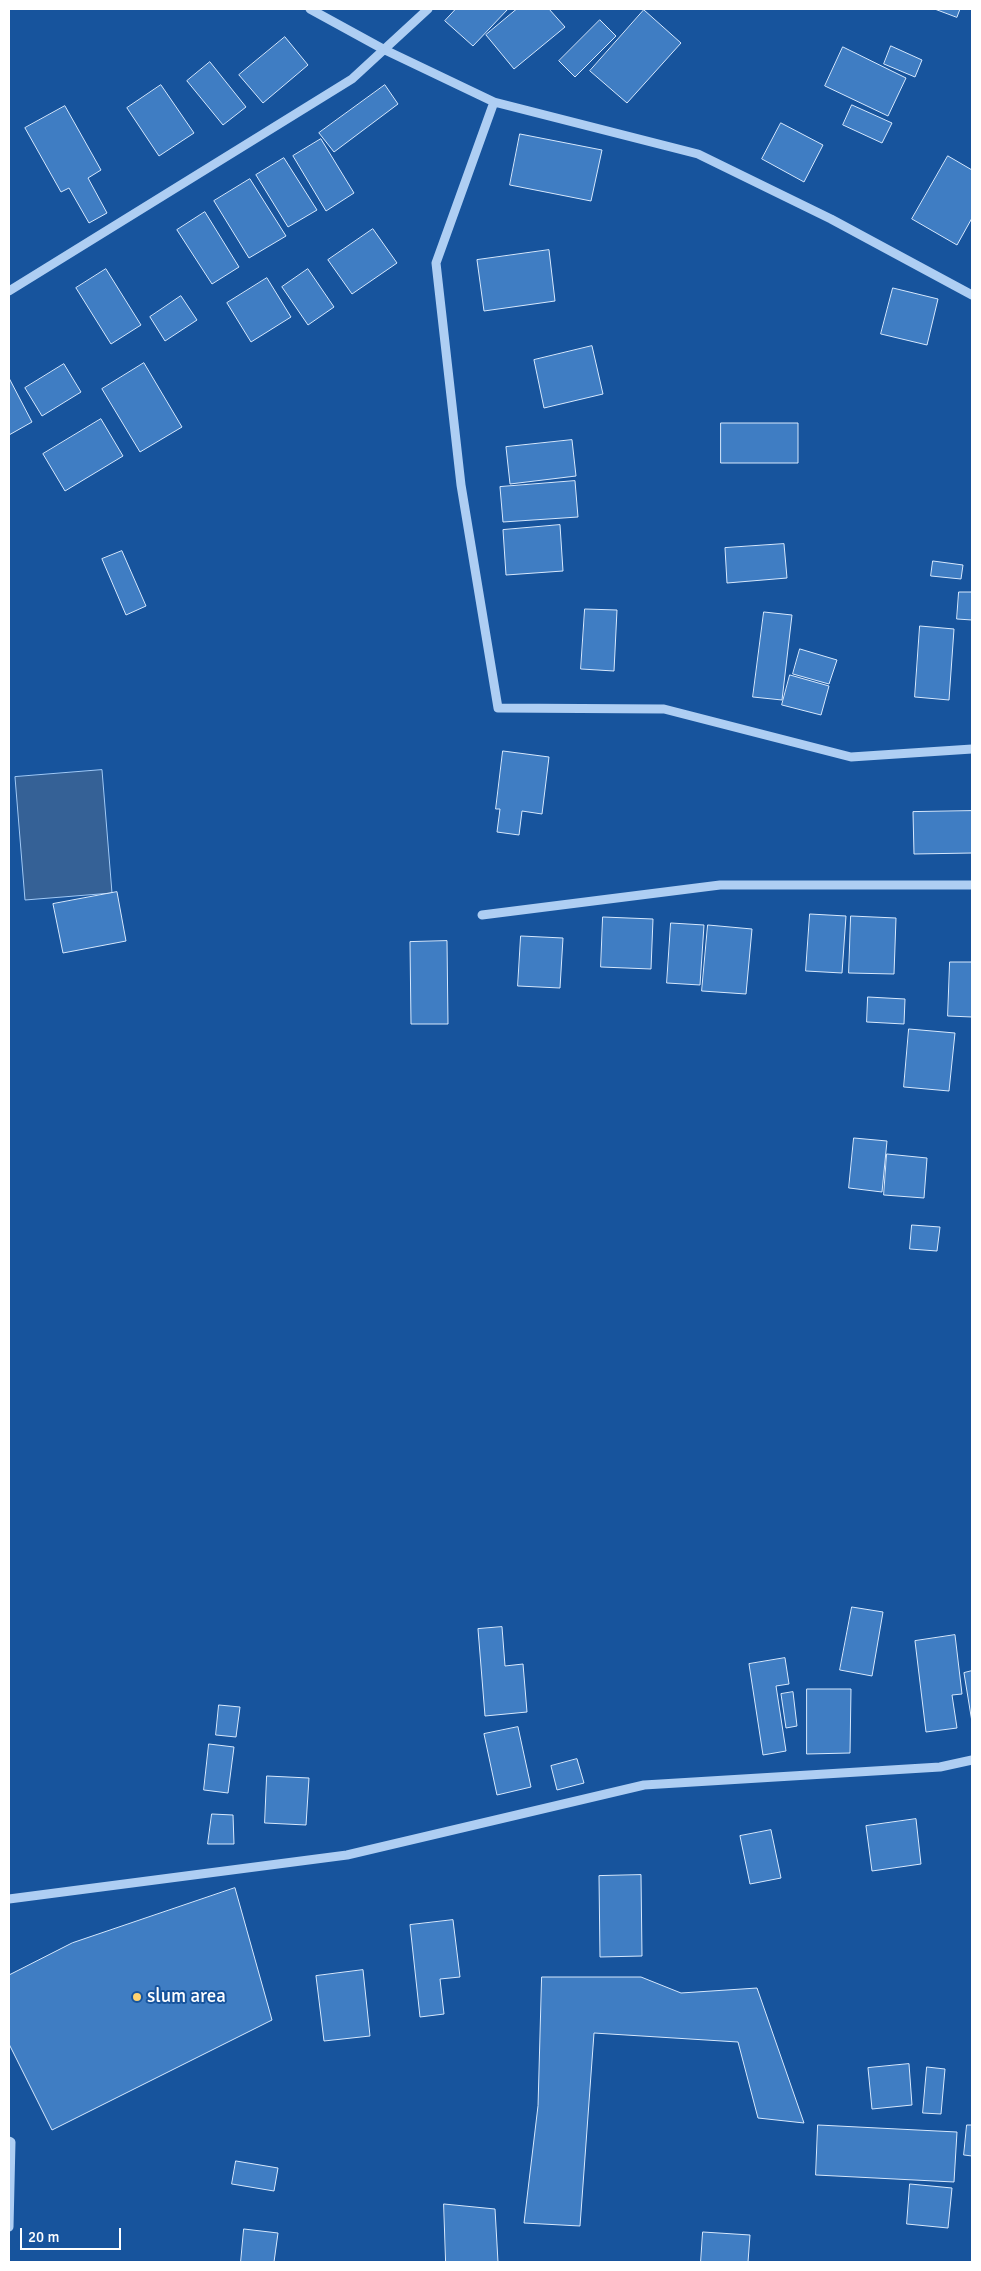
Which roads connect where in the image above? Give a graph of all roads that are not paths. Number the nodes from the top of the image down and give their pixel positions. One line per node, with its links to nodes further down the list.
1 (310, 9): 3 (street)
2 (428, 9): 3 (street)
3 (383, 49): 4 (street); 5 (street)
4 (494, 102): 6 (street); 7 (street)
5 (9, 291)
6 (972, 294)
7 (972, 749)
8 (972, 885): 9 (street)
9 (482, 915)
10 (972, 1760): 11 (street)
11 (9, 1899)
12 (9, 2141): 13 (street)
13 (9, 2227)

